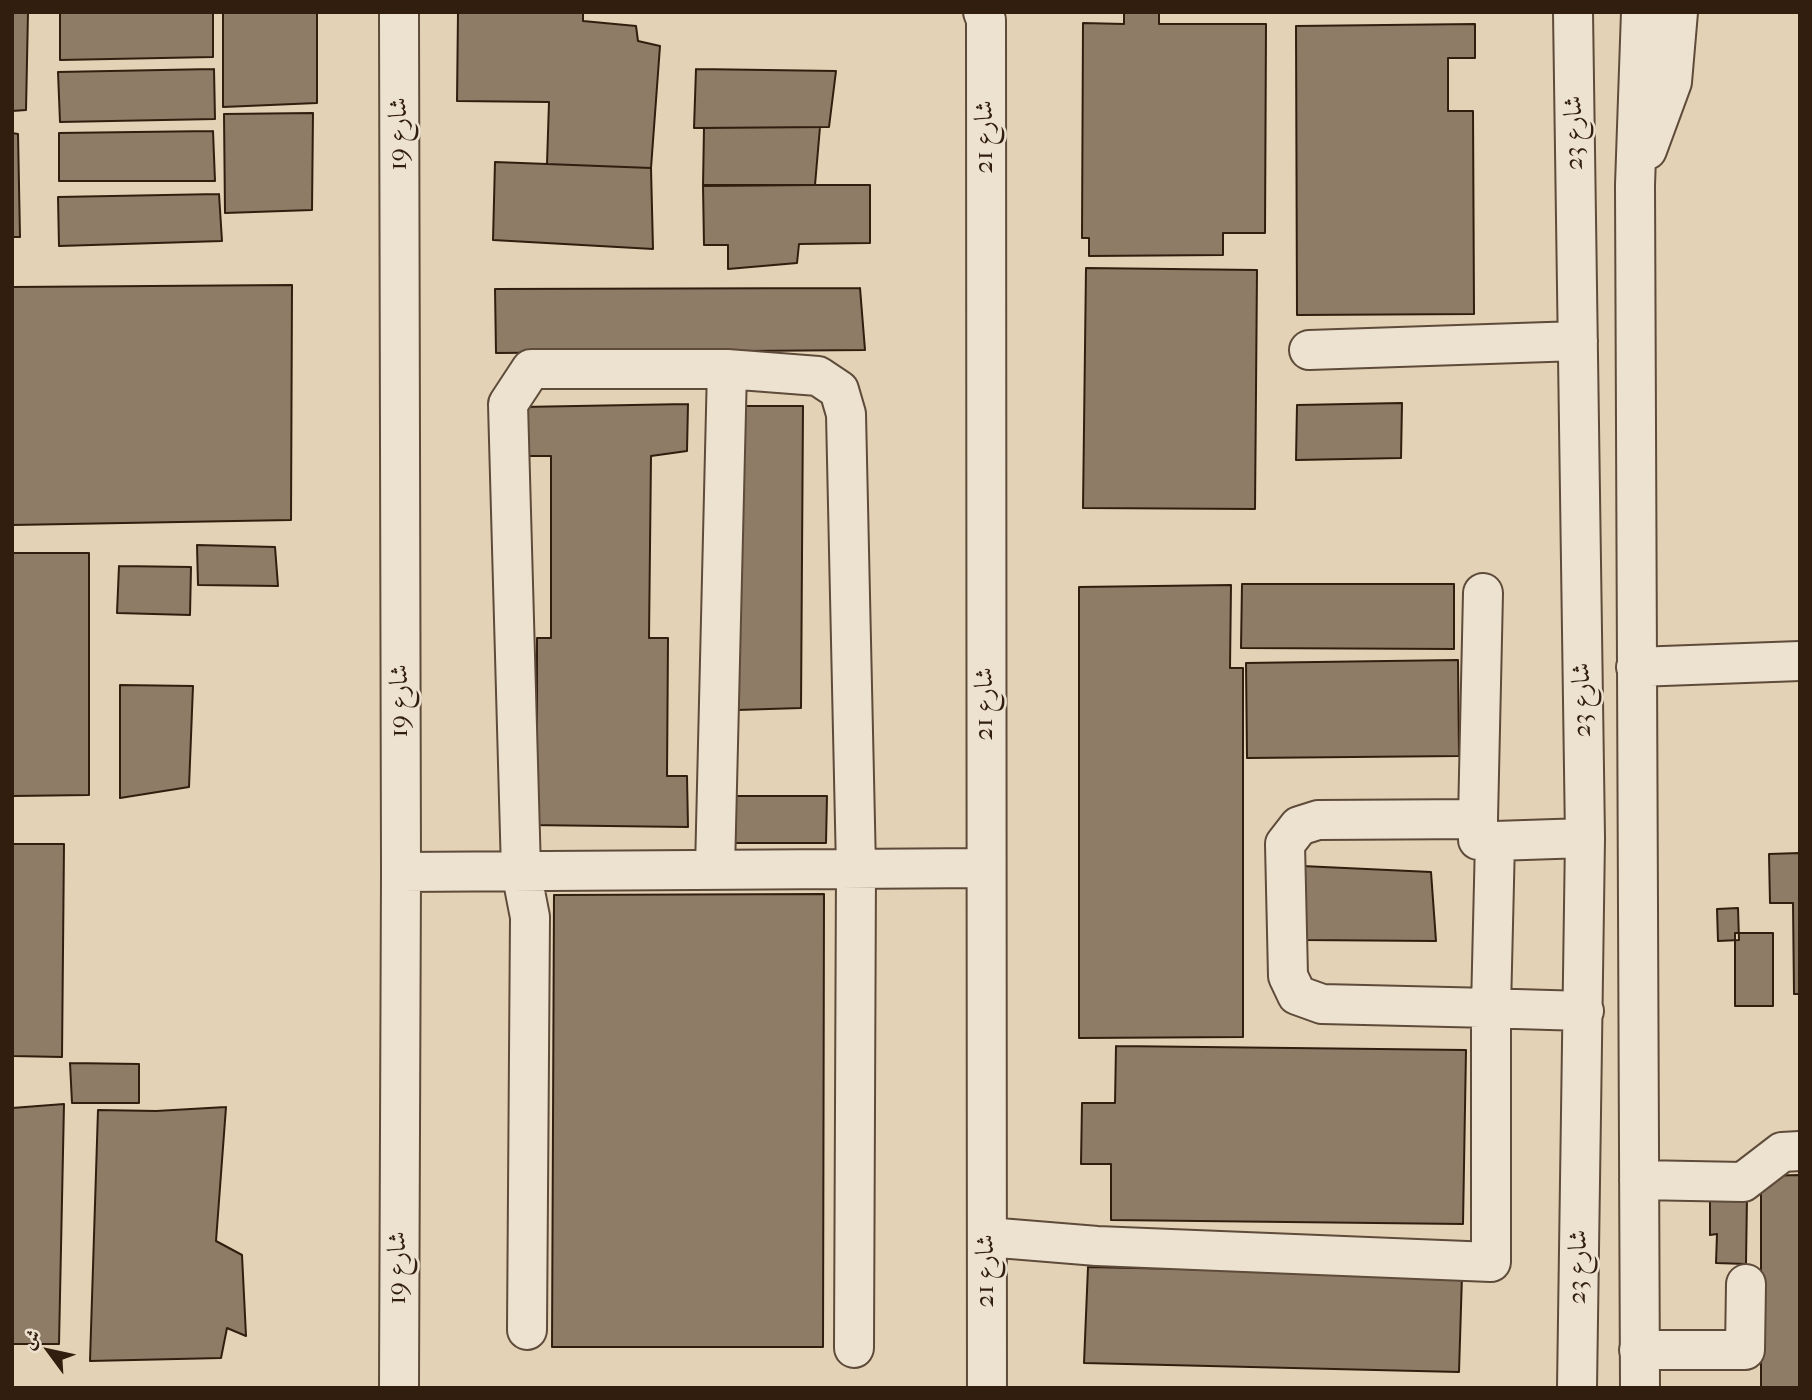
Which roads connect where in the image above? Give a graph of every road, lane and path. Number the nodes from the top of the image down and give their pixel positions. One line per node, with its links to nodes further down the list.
1 (1552, 12): 7 (street)
2 (1573, 12): 7 (street, شارع 23)
3 (1641, 12): 8 (street, شارع 23)
4 (1678, 12): 8 (street, شارع 23)
5 (400, 13): 21 (street, شارع 19)
6 (986, 15): 18 (street, شارع 21)
7 (1574, 82): 9 (street, شارع 23)
8 (1635, 185): 14 (street, شارع 23)
9 (1578, 341): 10 (street); 16 (street, شارع 23)
10 (1309, 350)
11 (727, 369): 17 (street); 19 (street); 20 (street)
12 (1483, 593): 15 (street)
13 (1800, 661): 14 (street)
14 (1636, 667): 25 (street, شارع 23)
15 (1486, 830): 16 (street); 22 (street); 22 (street)
16 (1585, 838): 23 (street, شارع 23)
17 (856, 868): 18 (street); 19 (street); 29 (street)
18 (986, 868): 26 (street, شارع 21)
19 (715, 869): 20 (street)
20 (521, 871): 21 (street); 28 (street)
21 (401, 872): 31 (street, شارع 19)
22 (1491, 1008): 23 (street); 26 (street)
23 (1584, 1011): 33 (street, شارع 23)
24 (1800, 1151): 25 (street)
25 (1639, 1180): 30 (street, شارع 23)
26 (986, 1237): 32 (street, شارع 21)
27 (1746, 1284): 30 (street)
28 (527, 1330)
29 (854, 1348)
30 (1639, 1350): 34 (street, شارع 23)
31 (399, 1388)
32 (986, 1388)
33 (1577, 1388)
34 (1640, 1388)

